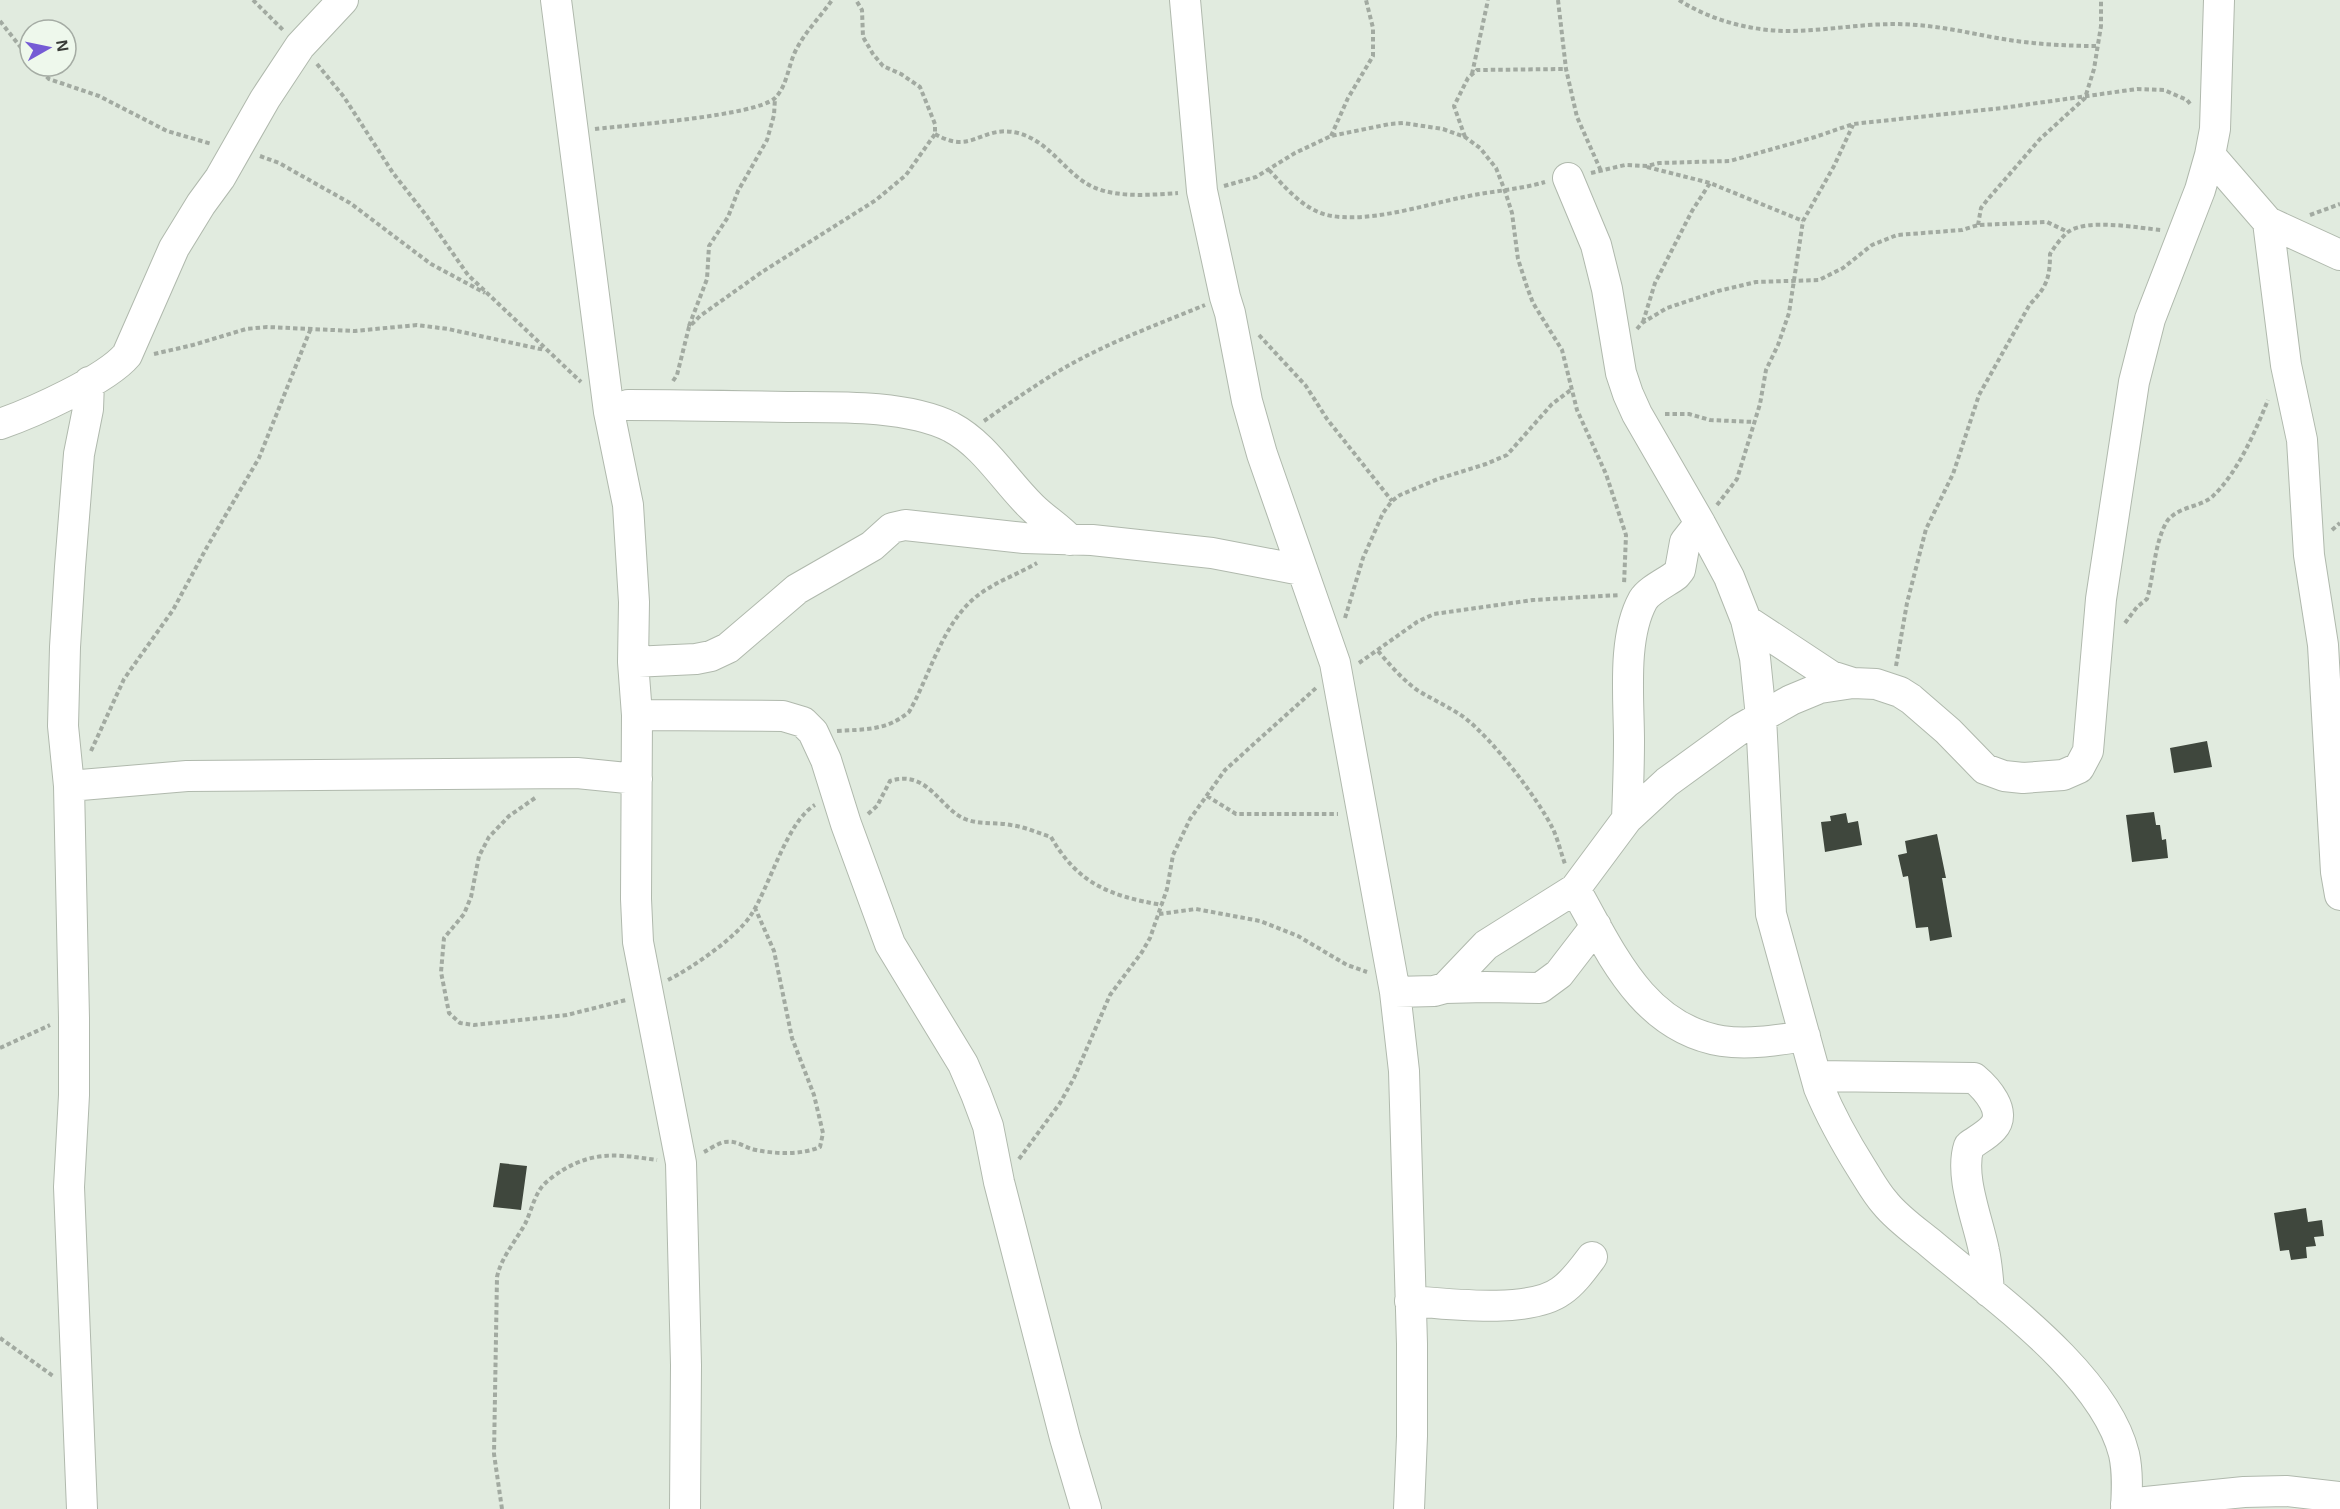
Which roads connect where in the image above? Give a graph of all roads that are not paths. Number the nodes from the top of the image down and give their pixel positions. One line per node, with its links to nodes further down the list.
1 (343, 0): 9 (street)
2 (556, 0): 16 (street)
3 (1185, 0): 14 (street)
4 (2219, 0): 5 (street)
5 (2213, 142): 7 (street); 17 (street)
6 (1568, 178): 12 (street)
7 (2268, 222): 8 (street); 24 (street)
8 (2340, 255)
9 (89, 382): 11 (street); 21 (street)
10 (628, 405): 13 (street)
11 (0, 424)
12 (1700, 522): 15 (street); 22 (street)
13 (1070, 540): 14 (street); 16 (street)
14 (1301, 570): 26 (street)
15 (1746, 620): 17 (street); 19 (street)
16 (633, 662): 18 (street)
17 (1853, 683): 19 (street)
18 (637, 715): 20 (street); 37 (street)
19 (1761, 717): 22 (street); 28 (street)
20 (636, 779): 21 (street); 36 (street)
21 (74, 785): 35 (street)
22 (1627, 819): 23 (street)
23 (1575, 889): 25 (street); 27 (street)
24 (2340, 895)
25 (1596, 926): 27 (street); 28 (street)
26 (1394, 987): 27 (street); 32 (street)
27 (1445, 988)
28 (1805, 1036): 29 (street)
29 (1816, 1076): 31 (street); 31 (street)
30 (1592, 1257): 32 (street)
31 (1989, 1292): 34 (street)
32 (1410, 1301): 38 (street)
33 (2340, 1497): 34 (street)
34 (2126, 1507)
35 (82, 1509)
36 (685, 1509)
37 (1086, 1509)
38 (1409, 1509)

